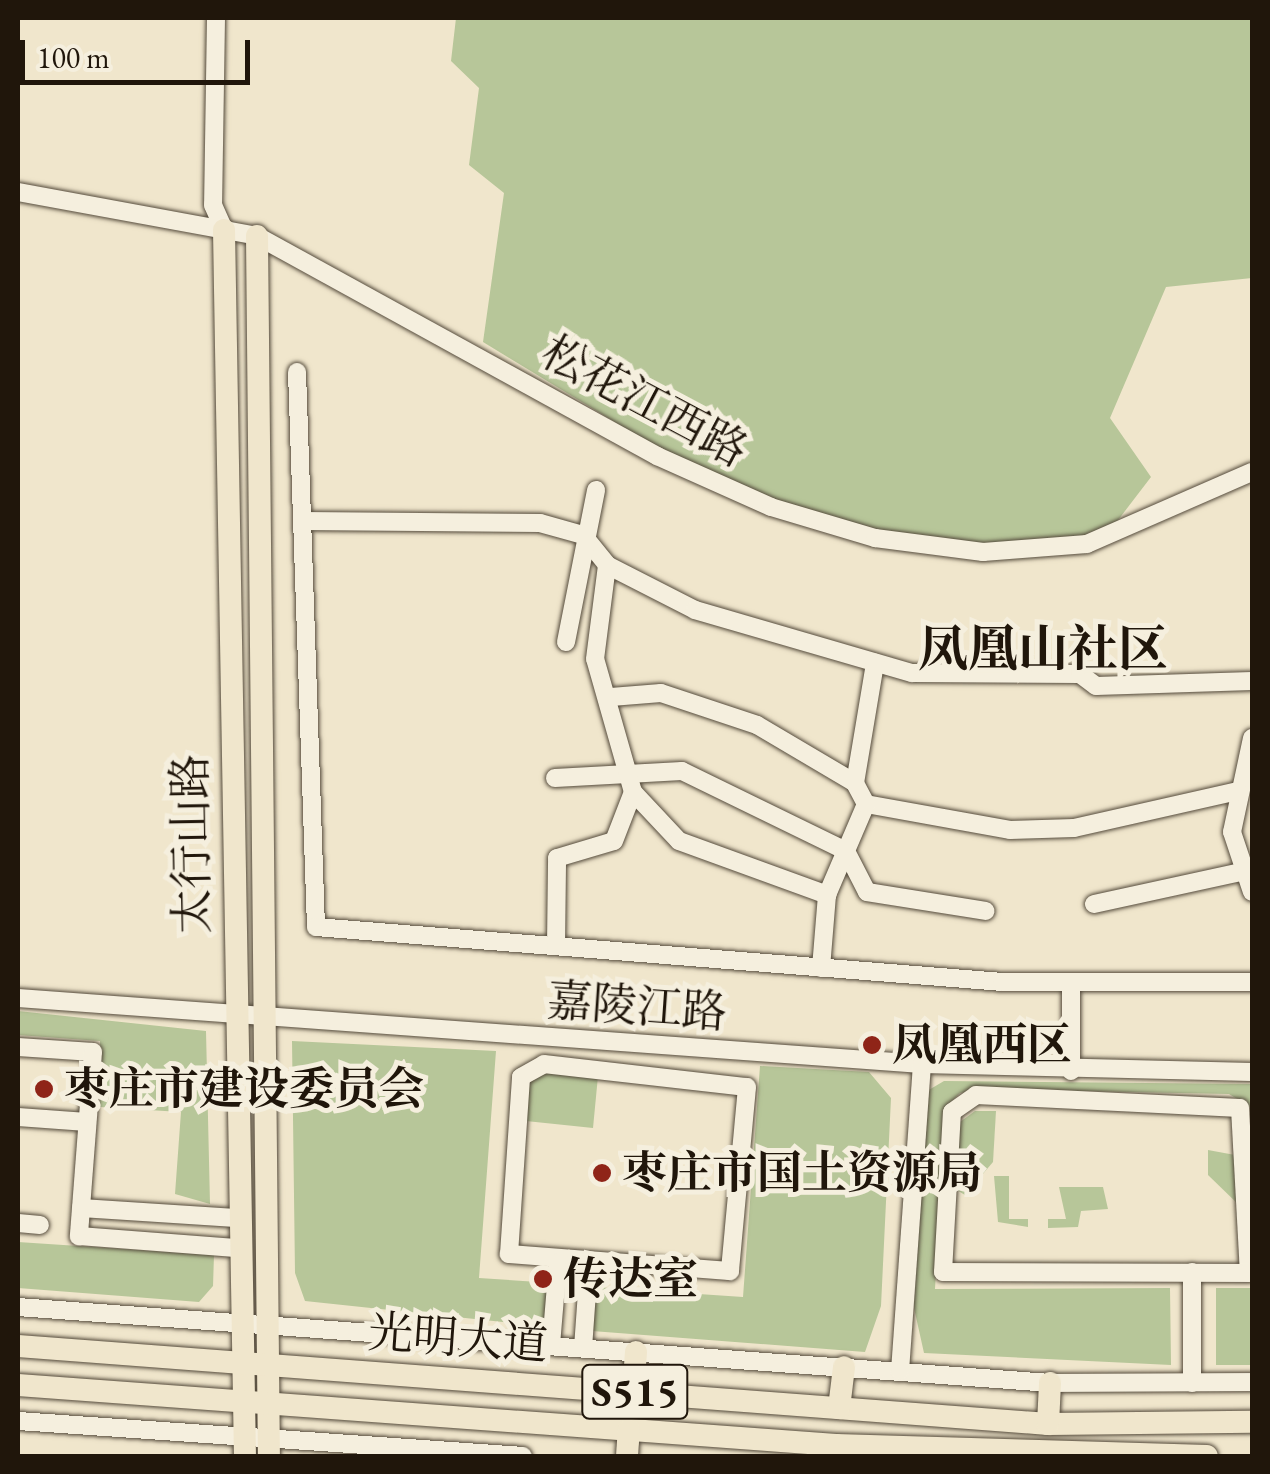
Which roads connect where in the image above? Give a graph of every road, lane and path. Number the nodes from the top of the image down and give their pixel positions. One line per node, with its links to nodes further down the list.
1 (216, 18): 3 (street)
2 (18, 192): 3 (street, 松花江西路)
3 (224, 230): 4 (street, 松花江西路); 11 (main road, 太行山路)
4 (257, 236): 6 (street, 松花江西路); 12 (main road, 太行山路)
5 (297, 372): 8 (street)
6 (1252, 472)
7 (596, 490): 9 (street)
8 (302, 521): 9 (street); 29 (street)
9 (583, 534): 10 (street); 13 (street)
10 (607, 565): 14 (street); 16 (street)
11 (228, 609): 12 (main road); 34 (main road, 太行山路)
12 (262, 609): 35 (main road, 太行山路)
13 (566, 642)
14 (875, 663): 15 (street); 20 (street)
15 (1252, 681)
16 (611, 697): 19 (street); 20 (street)
17 (1252, 738): 21 (street)
18 (554, 778): 19 (street)
19 (631, 782): 23 (street); 26 (street); 29 (street)
20 (856, 783): 22 (street)
21 (1238, 791): 22 (street); 24 (street)
22 (866, 804): 23 (street)
23 (846, 851): 26 (street); 28 (street)
24 (1245, 871): 25 (street); 27 (street)
25 (1252, 892)
26 (827, 895): 30 (street)
27 (1094, 904)
28 (985, 911)
29 (556, 946): 30 (street)
30 (821, 968): 32 (street)
31 (1252, 982): 32 (street)
32 (1071, 984): 38 (street)
33 (18, 998): 34 (street, 嘉陵江路)
34 (234, 1014): 35 (street, 嘉陵江路); 43 (main road, 太行山路)
35 (268, 1017): 37 (street, 嘉陵江路); 52 (main road, 太行山路)
36 (18, 1046): 41 (street)
37 (922, 1064): 38 (street, 嘉陵江路); 60 (street)
38 (1071, 1071): 39 (street, 嘉陵江路)
39 (1252, 1072)
40 (18, 1118): 41 (street)
41 (88, 1122): 42 (street)
42 (81, 1208): 43 (street); 46 (street)
43 (236, 1218): 46 (main road, 太行山路)
44 (18, 1223): 45 (street)
45 (40, 1224)
46 (236, 1248): 51 (main road, 太行山路)
47 (558, 1262): 48 (street); 48 (street); 53 (street)
48 (589, 1264): 55 (street)
49 (1192, 1272): 49 (street); 63 (street)
50 (18, 1308): 51 (street, 光明大道 / S515)
51 (238, 1320): 52 (street, 光明大道 / S515); 57 (main road, 太行山路)
52 (272, 1324): 53 (street, 光明大道 / S515); 58 (main road, 太行山路)
53 (550, 1345): 55 (street, 光明大道 / S515)
54 (18, 1346): 57 (main road, 光明大道 / S515)
55 (582, 1348): 56 (street, 光明大道 / S515)
56 (636, 1352): 59 (street, 光明大道 / S515); 65 (main road)
57 (240, 1362): 58 (main road, 光明大道 / S515); 66 (main road, 太行山路)
58 (271, 1364): 65 (main road, 光明大道 / S515); 67 (main road, 太行山路)
59 (844, 1367): 60 (street, 光明大道 / S515); 68 (main road)
60 (900, 1372): 62 (street, 光明大道 / S515)
61 (1252, 1382): 63 (street, 光明大道 / S515)
62 (1050, 1383): 63 (street, 光明大道 / S515); 71 (main road)
63 (1192, 1383)
64 (18, 1386): 66 (main road, 光明大道 / S515)
65 (632, 1392): 68 (main road, 光明大道 / S515)
66 (242, 1400): 67 (main road, 光明大道 / S515); 73 (main road, 太行山路)
67 (270, 1404): 72 (main road, 光明大道 / S515); 74 (main road, 太行山路)
68 (840, 1408): 71 (main road, 光明大道 / S515)
69 (18, 1421): 73 (street, S515)
70 (1252, 1422): 71 (main road, 光明大道 / S515)
71 (1048, 1424)
72 (629, 1430): 75 (main road, 光明大道 / S515); 78 (main road)
73 (244, 1445): 74 (street, S515)
74 (269, 1446): 76 (street, S515)
75 (836, 1451): 79 (main road, 光明大道 / S515)
76 (462, 1454): 77 (street, S515)
77 (523, 1456)
78 (627, 1456)
79 (1054, 1456): 80 (main road, 光明大道 / S515)
80 (1208, 1456)

